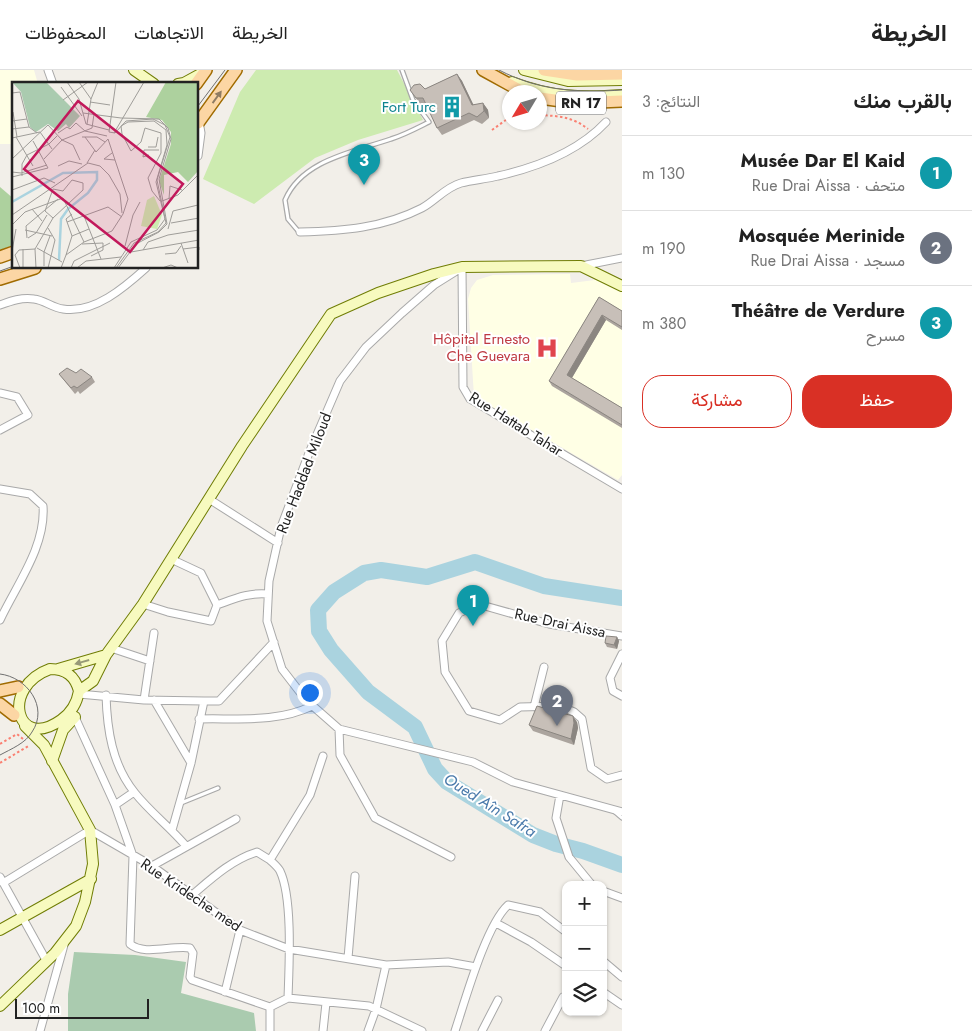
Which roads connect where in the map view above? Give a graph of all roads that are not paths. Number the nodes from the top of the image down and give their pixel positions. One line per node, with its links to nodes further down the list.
1 (48, 70): 13 (street)
2 (134, 70): 14 (main road)
3 (236, 70): 23 (main road, one-way to 3)
4 (402, 70): 27 (lane)
5 (483, 70): 17 (main road)
6 (489, 70): 18 (main road)
7 (525, 70): 12 (main road)
8 (544, 70): 10 (main road, RN 17)
9 (205, 71): 15 (main road); 16 (main road)
10 (579, 72): 11 (main road, RN 17)
11 (622, 74)
12 (622, 80)
13 (52, 82)
14 (147, 82)
15 (182, 82)
16 (197, 82)
17 (514, 85)
18 (516, 85)
19 (547, 94): 20 (main road)
20 (622, 95)
21 (547, 99): 22 (main road, RN 17)
22 (622, 101)
23 (199, 121)
24 (606, 122): 27 (street)
25 (199, 126): 26 (street)
26 (199, 148)
27 (300, 232)
28 (12, 253): 29 (main road)
29 (0, 257)
30 (622, 258): 31 (street)
31 (582, 266): 32 (main road); 36 (main road)
32 (462, 267): 41 (street, Rue Hattab Tahar); 42 (main road); 43 (street, Rue Haddad Miloud)
33 (32, 269): 35 (main road)
34 (145, 269): 37 (street)
35 (0, 279)
36 (622, 286)
37 (0, 305)
38 (0, 393): 39 (street)
39 (0, 430)
40 (0, 489): 48 (street)
41 (622, 489)
42 (209, 499): 43 (street); 44 (main road)
43 (278, 543): 45 (street, Rue Haddad Miloud)
44 (171, 559): 46 (main road); 47 (street)
45 (268, 594): 47 (street); 51 (street, Rue Haddad Miloud)
46 (143, 604): 47 (street); 52 (main road)
47 (216, 605)
48 (0, 620)
49 (154, 632): 54 (street)
50 (622, 636): 66 (street, Rue Drai Aissa)
51 (274, 642): 63 (street); 65 (street, Rue Haddad Miloud)
52 (108, 652): 54 (street); 56 (main road, one-way to 56); 58 (main road)
53 (622, 654): 60 (street)
54 (150, 661): 61 (street)
55 (544, 667): 66 (street)
56 (58, 669): 57 (main road); 58 (main road)
57 (6, 690): 67 (main road)
58 (79, 693): 59 (street); 68 (main road)
59 (106, 695): 61 (street); 78 (street)
60 (622, 696)
61 (144, 700): 62 (street)
62 (154, 700): 63 (street); 75 (street)
63 (204, 701): 69 (street)
64 (0, 704): 67 (main road)
65 (312, 706): 69 (street); 72 (street, Rue Haddad Miloud)
66 (534, 706): 76 (street, Rue Drai Aissa)
67 (14, 714): 71 (main road)
68 (73, 714): 70 (main road); 74 (main road); 81 (street)
69 (199, 719): 75 (street)
70 (58, 722): 71 (main road); 74 (main road)
71 (25, 726): 74 (main road)
72 (339, 729): 79 (street, Rue Haddad Miloud); 90 (street)
73 (323, 756): 91 (street)
74 (52, 761): 86 (main road)
75 (191, 763): 80 (street)
76 (622, 774)
77 (218, 788): 80 (lane)
78 (134, 792): 81 (street); 87 (street)
79 (560, 795): 82 (street); 96 (street)
80 (179, 804): 87 (street)
81 (115, 805): 89 (street)
82 (613, 810): 83 (street); 84 (lane)
83 (622, 812)
84 (622, 818)
85 (236, 819): 88 (street)
86 (90, 830): 89 (street, Rue Krideche med); 94 (main road); 95 (street)
87 (172, 830): 88 (street)
88 (186, 846): 92 (street)
89 (132, 856): 92 (street, Rue Krideche med); 114 (street)
90 (451, 857)
91 (270, 860): 98 (street); 106 (street)
92 (152, 866): 98 (street, Rue Krideche med)
93 (355, 876): 107 (street)
94 (91, 879): 100 (main road); 105 (main road)
95 (2, 880): 100 (street)
96 (588, 881)
97 (607, 892): 99 (street)
98 (190, 896): 104 (street, Rue Krideche med)
99 (622, 898)
100 (22, 918): 103 (main road); 108 (street)
101 (496, 923): 102 (street); 109 (street); 112 (street)
102 (562, 929)
103 (0, 930)
104 (240, 930): 106 (street, Rue Krideche med); 114 (street)
105 (65, 942): 108 (main road); 124 (street)
106 (289, 949): 107 (street, Rue Krideche med); 116 (street)
107 (348, 958): 111 (street, Rue Krideche med)
108 (46, 960): 121 (main road)
109 (562, 963)
110 (607, 964): 113 (street)
111 (386, 965): 112 (street, Rue Krideche med); 123 (street)
112 (476, 967): 129 (street)
113 (622, 977)
114 (225, 992): 122 (street)
115 (607, 995): 120 (street)
116 (288, 998): 119 (street); 122 (street)
117 (562, 999): 131 (street)
118 (498, 1000): 130 (street)
119 (326, 1003): 123 (street); 126 (street)
120 (622, 1005)
121 (0, 1006)
122 (270, 1007): 125 (street)
123 (376, 1009): 127 (street); 128 (street)
124 (40, 1031)
125 (270, 1031)
126 (323, 1031)
127 (368, 1031)
128 (422, 1031)
129 (455, 1031)
130 (482, 1031)
131 (545, 1031)

